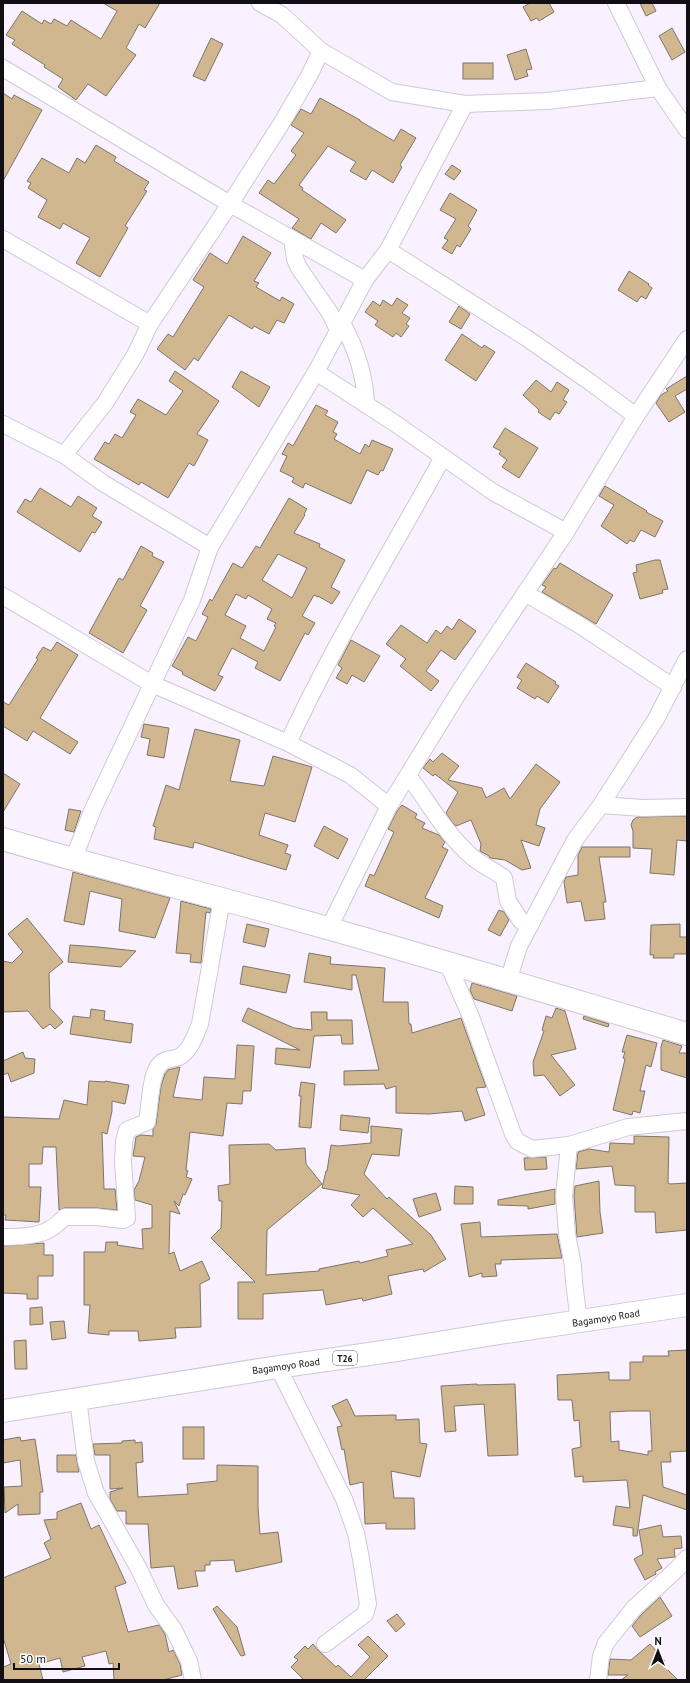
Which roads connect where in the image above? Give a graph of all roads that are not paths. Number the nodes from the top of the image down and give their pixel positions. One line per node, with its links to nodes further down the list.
1 (260, 3): 3 (street)
2 (616, 3): 6 (street)
3 (286, 9): 4 (street)
4 (320, 51): 7 (street); 9 (street)
5 (3, 68): 9 (street)
6 (658, 88): 7 (street); 8 (street)
7 (465, 104): 12 (street)
8 (687, 130)
9 (230, 204): 10 (street); 14 (street)
10 (292, 238): 13 (street); 15 (street)
11 (3, 239): 14 (street)
12 (388, 250): 13 (street); 19 (street)
13 (365, 280): 15 (street)
14 (150, 324): 21 (street)
15 (340, 327): 17 (street); 18 (street)
16 (685, 348): 19 (street)
17 (316, 372): 18 (street); 24 (street)
18 (366, 405): 22 (street)
19 (636, 416): 23 (street)
20 (3, 424): 21 (street)
21 (64, 455): 24 (street)
22 (443, 457): 23 (street); 30 (street)
23 (566, 532): 25 (street)
24 (210, 547): 28 (street)
25 (525, 593): 29 (street); 31 (street)
26 (3, 596): 28 (street)
27 (687, 659): 29 (street)
28 (152, 684): 30 (street); 36 (street)
29 (673, 687): 32 (street)
30 (288, 743): 33 (street)
31 (408, 775): 33 (street); 38 (street)
32 (601, 805): 34 (street); 38 (street)
33 (389, 806): 39 (street)
34 (687, 807)
35 (3, 839): 36 (main road)
36 (73, 860): 37 (main road)
37 (222, 899): 39 (main road); 45 (street)
38 (530, 926): 41 (street)
39 (329, 928): 40 (main road)
40 (448, 964): 41 (main road); 44 (street)
41 (508, 981): 42 (main road)
42 (687, 1034)
43 (687, 1122): 44 (street)
44 (569, 1145): 47 (street)
45 (3, 1237)
46 (687, 1305): 47 (main road, Bagamoyo Road / T26)
47 (579, 1322): 48 (main road, Bagamoyo Road / T26)
48 (278, 1367): 49 (main road, Bagamoyo Road / T26); 52 (street)
49 (78, 1399): 50 (main road, Bagamoyo Road / T26); 53 (street)
50 (3, 1411)
51 (687, 1558): 54 (street)
52 (325, 1644)
53 (193, 1680)
54 (598, 1680)

